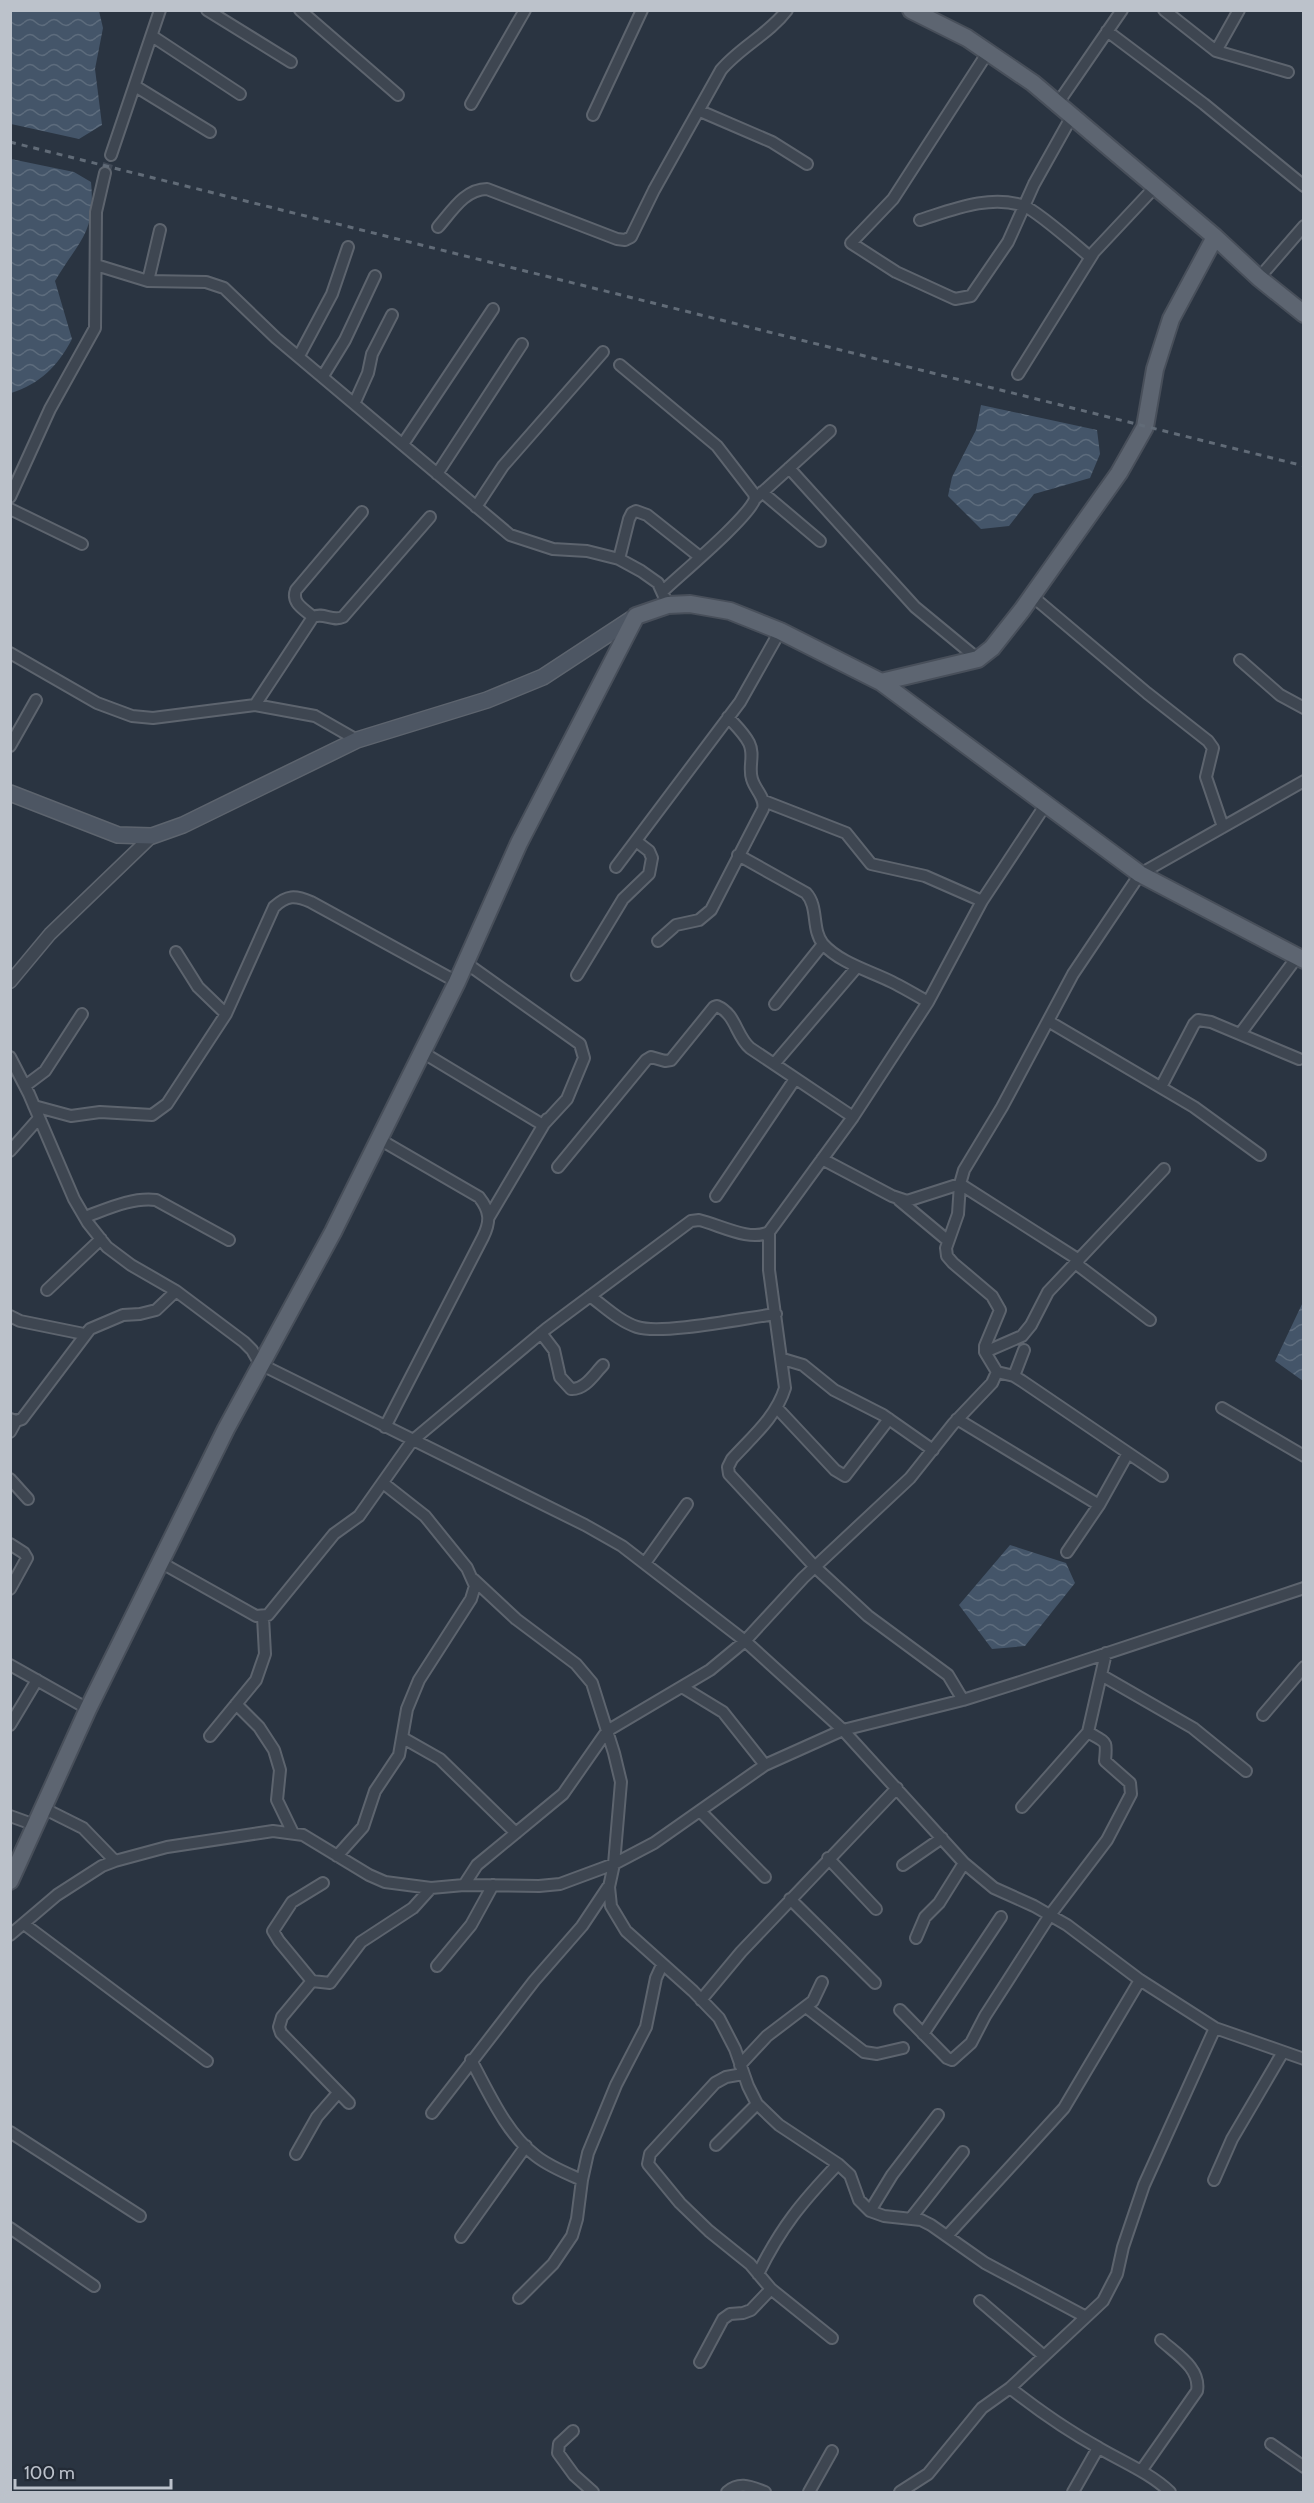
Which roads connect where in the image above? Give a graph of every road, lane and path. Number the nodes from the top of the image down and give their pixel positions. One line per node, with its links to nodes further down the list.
1 (160, 10): 12 (street)
2 (207, 10): 15 (street)
3 (300, 10): 19 (street)
4 (525, 10): 21 (street)
5 (642, 10): 23 (street)
6 (788, 10): 22 (street)
7 (910, 10): 14 (main road)
8 (1122, 10): 11 (street)
9 (1164, 10): 13 (street)
10 (1239, 10): 13 (street)
11 (1107, 32): 20 (street); 29 (street)
12 (152, 36): 17 (street); 18 (street)
13 (1216, 51): 16 (street)
14 (988, 52): 20 (main road); 31 (street)
15 (291, 62)
16 (1288, 72)
17 (135, 86): 25 (street); 26 (street)
18 (240, 94)
19 (398, 95)
20 (1058, 103): 24 (main road)
21 (471, 104)
22 (700, 111): 27 (street); 34 (street)
23 (593, 115)
24 (1072, 116): 30 (main road); 31 (street)
25 (210, 132)
26 (111, 155)
27 (807, 164)
28 (105, 173): 39 (street)
29 (1304, 186)
30 (1155, 187): 36 (main road); 38 (street)
31 (1025, 206): 32 (street); 38 (street)
32 (920, 220)
33 (1304, 226): 41 (street)
34 (438, 227)
35 (160, 230): 42 (street)
36 (1215, 237): 41 (main road); 67 (main road)
37 (348, 247): 48 (street)
38 (1090, 257): 50 (street)
39 (96, 265): 42 (street); 58 (street)
40 (375, 276): 51 (street)
41 (1259, 278): 44 (main road)
42 (148, 281): 48 (street)
43 (493, 309): 54 (street)
44 (1304, 314)
45 (392, 315): 52 (street)
46 (522, 344): 56 (street)
47 (603, 352): 59 (street)
48 (299, 356): 51 (street)
49 (620, 365): 57 (street)
50 (1018, 374)
51 (323, 376): 52 (street)
52 (355, 402): 54 (street)
53 (830, 432): 55 (street)
54 (403, 444): 56 (street)
55 (789, 468): 57 (street); 73 (street)
56 (437, 474): 59 (street)
57 (759, 496): 63 (street); 65 (street)
58 (10, 497)
59 (476, 507): 66 (street)
60 (10, 508): 64 (street)
61 (362, 512): 70 (street)
62 (430, 517): 70 (street)
63 (820, 541)
64 (82, 544)
65 (700, 557): 66 (street); 68 (street)
66 (619, 559): 68 (street)
67 (1032, 596): 73 (main road); 86 (street)
68 (666, 598): 69 (main road); 71 (main road)
69 (636, 616): 80 (main road); 97 (main road)
70 (313, 617): 77 (street)
71 (780, 631): 75 (main road); 79 (street)
72 (10, 653): 77 (street)
73 (978, 659): 75 (main road)
74 (1240, 660): 78 (street)
75 (881, 682): 85 (main road)
76 (36, 700): 81 (street)
77 (255, 705): 80 (street)
78 (1304, 708)
79 (728, 717): 84 (street); 88 (street)
80 (357, 740): 87 (main road)
81 (10, 746)
82 (1304, 781): 86 (street)
83 (10, 793): 87 (main road)
84 (764, 801): 89 (street); 92 (street)
85 (1046, 804): 91 (main road); 92 (street)
86 (1223, 827): 91 (street)
87 (152, 836): 100 (street)
88 (636, 841): 90 (street); 99 (street)
89 (738, 855): 93 (street); 94 (street)
90 (616, 867)
91 (1140, 874): 96 (main road); 106 (street)
92 (982, 901): 102 (street)
93 (658, 941)
94 (823, 944): 98 (street); 103 (street)
95 (176, 952): 105 (street)
96 (1300, 959): 107 (street)
97 (466, 963): 101 (main road); 119 (street)
98 (857, 967): 102 (street); 111 (street)
99 (577, 975)
100 (10, 982)
101 (457, 982): 105 (street); 108 (main road)
102 (928, 1002): 117 (street)
103 (774, 1004)
104 (82, 1014): 113 (street)
105 (226, 1014): 115 (street)
106 (1048, 1021): 114 (street); 126 (street)
107 (1240, 1034): 110 (street); 114 (street)
108 (422, 1052): 119 (street); 120 (main road)
109 (10, 1057): 113 (street)
110 (1299, 1059)
111 (774, 1064): 112 (street); 124 (street)
112 (795, 1079): 117 (street); 127 (street)
113 (25, 1086): 115 (street)
114 (1161, 1087): 122 (street)
115 (34, 1106): 118 (street)
116 (553, 1108): 119 (street)
117 (853, 1116): 123 (street)
118 (39, 1118): 121 (street); 130 (street)
119 (543, 1125): 129 (street)
120 (379, 1139): 129 (street); 147 (main road)
121 (10, 1151)
122 (1260, 1155)
123 (822, 1159): 128 (street); 131 (street)
124 (558, 1167)
125 (1164, 1169): 135 (street)
126 (960, 1184): 128 (street); 134 (street); 135 (street)
127 (716, 1196)
128 (899, 1200): 134 (street)
129 (489, 1216): 156 (street)
130 (85, 1217): 132 (street); 133 (street)
131 (769, 1232): 138 (street); 139 (street)
132 (101, 1239): 136 (street); 137 (street)
133 (229, 1240)
134 (947, 1240): 145 (street)
135 (1077, 1261): 141 (street); 145 (street)
136 (46, 1290)
137 (176, 1291): 143 (street); 147 (street)
138 (590, 1296): 139 (street); 142 (street)
139 (776, 1314): 146 (street)
140 (10, 1316): 143 (street)
141 (1150, 1320)
142 (541, 1332): 148 (street); 158 (street)
143 (84, 1334): 155 (street)
144 (1024, 1350): 150 (street)
145 (985, 1352): 149 (street)
146 (783, 1359): 151 (street); 153 (street)
147 (260, 1364): 156 (street); 170 (main road)
148 (603, 1365)
149 (998, 1372): 150 (street); 154 (street)
150 (1014, 1376): 160 (street)
151 (777, 1407): 153 (street); 172 (street)
152 (1222, 1408): 161 (street)
153 (889, 1419): 159 (street)
154 (957, 1419): 159 (street); 167 (street)
155 (14, 1420): 157 (street)
156 (385, 1427): 158 (street)
157 (10, 1432)
158 (412, 1441): 164 (street); 171 (street)
159 (933, 1450): 172 (street)
160 (1128, 1453): 162 (street); 167 (street)
161 (1304, 1456)
162 (1162, 1476)
163 (10, 1479): 165 (street)
164 (383, 1483): 173 (street); 176 (street)
165 (28, 1499)
166 (687, 1504): 171 (street)
167 (1099, 1505): 169 (street)
168 (10, 1544): 175 (street)
169 (1067, 1552)
170 (160, 1562): 176 (street); 186 (main road)
171 (645, 1563): 177 (street)
172 (815, 1567): 177 (street); 184 (street)
173 (473, 1579): 190 (street); 193 (street)
174 (1304, 1588): 178 (street)
175 (10, 1589)
176 (263, 1617): 185 (street)
177 (745, 1641): 183 (street); 189 (street)
178 (1106, 1653): 181 (street); 184 (street)
179 (10, 1665): 182 (street)
180 (1304, 1667): 187 (street)
181 (1101, 1675): 191 (street); 195 (street)
182 (37, 1680): 186 (street); 188 (street)
183 (682, 1687): 190 (street); 194 (street)
184 (963, 1700): 189 (street)
185 (236, 1704): 192 (street); 202 (street)
186 (88, 1709): 198 (main road)
187 (1263, 1715)
188 (10, 1725)
189 (843, 1730): 194 (street); 196 (street)
190 (607, 1731): 203 (street); 209 (street)
191 (1088, 1732): 197 (street); 220 (street)
192 (210, 1736)
193 (403, 1738): 203 (street); 205 (street)
194 (765, 1765): 199 (street)
195 (1246, 1771)
196 (897, 1788): 204 (street); 206 (street)
197 (1022, 1807)
198 (43, 1808): 201 (main road); 207 (street)
199 (700, 1810): 209 (street); 211 (street)
200 (10, 1816): 201 (street)
201 (35, 1826): 212 (main road)
202 (293, 1833): 205 (street); 207 (street)
203 (516, 1833): 214 (street)
204 (942, 1838): 208 (street); 210 (street)
205 (337, 1856): 217 (street)
206 (828, 1858): 218 (street); 219 (street)
207 (115, 1861): 222 (street)
208 (964, 1863): 220 (street); 224 (street)
209 (614, 1864): 215 (street); 216 (street)
210 (903, 1865)
211 (765, 1877)
212 (10, 1881)
213 (323, 1882): 228 (street)
214 (464, 1885): 215 (street); 217 (street)
215 (493, 1885): 226 (street)
216 (609, 1887): 225 (street); 239 (street)
217 (431, 1888): 228 (street)
218 (790, 1899): 230 (street); 231 (street)
219 (876, 1909)
220 (1050, 1915): 227 (street); 235 (street)
221 (1001, 1917): 235 (street)
222 (24, 1924): 223 (street); 240 (street)
223 (10, 1935)
224 (916, 1938)
225 (662, 1965): 231 (street); 253 (street)
226 (437, 1966)
227 (1140, 1980): 234 (street); 259 (street)
228 (312, 1981): 242 (street)
229 (822, 1982): 232 (street)
230 (874, 1983)
231 (701, 2000): 241 (street)
232 (806, 2007): 236 (street); 241 (street)
233 (900, 2010): 235 (street)
234 (1215, 2028): 237 (street); 266 (street)
235 (923, 2034)
236 (903, 2048)
237 (1283, 2052): 238 (street); 254 (street)
238 (1304, 2059)
239 (471, 2060): 245 (street); 249 (street)
240 (207, 2061)
241 (742, 2069): 244 (street); 261 (street)
242 (338, 2093): 243 (street); 251 (street)
243 (349, 2103)
244 (757, 2103): 248 (street); 252 (street)
245 (432, 2113)
246 (938, 2115): 255 (street)
247 (10, 2132): 256 (street)
248 (716, 2145)
249 (526, 2146): 253 (street); 260 (street)
250 (963, 2152): 257 (street)
251 (297, 2154)
252 (838, 2164): 255 (street); 261 (street)
253 (582, 2180): 264 (street)
254 (1214, 2180)
255 (870, 2211): 257 (street)
256 (140, 2216)
257 (911, 2218): 259 (street)
258 (10, 2228): 262 (street)
259 (946, 2236): 266 (street)
260 (461, 2237)
261 (758, 2274): 263 (street)
262 (94, 2286)
263 (771, 2289): 267 (street); 270 (street)
264 (519, 2298)
265 (980, 2301): 269 (street)
266 (1086, 2316): 269 (street)
267 (832, 2338)
268 (1161, 2340): 277 (street)
269 (1044, 2356): 271 (street)
270 (700, 2362)
271 (1010, 2388): 274 (street); 282 (street)
272 (573, 2432): 278 (street)
273 (1271, 2444): 276 (street)
274 (1098, 2448): 277 (street); 283 (street)
275 (832, 2451): 281 (street)
276 (1304, 2467)
277 (1141, 2471): 284 (street)
278 (593, 2493)
279 (727, 2493): 280 (street)
280 (765, 2493)
281 (809, 2493)
282 (900, 2493)
283 (1073, 2493)
284 (1170, 2493)

